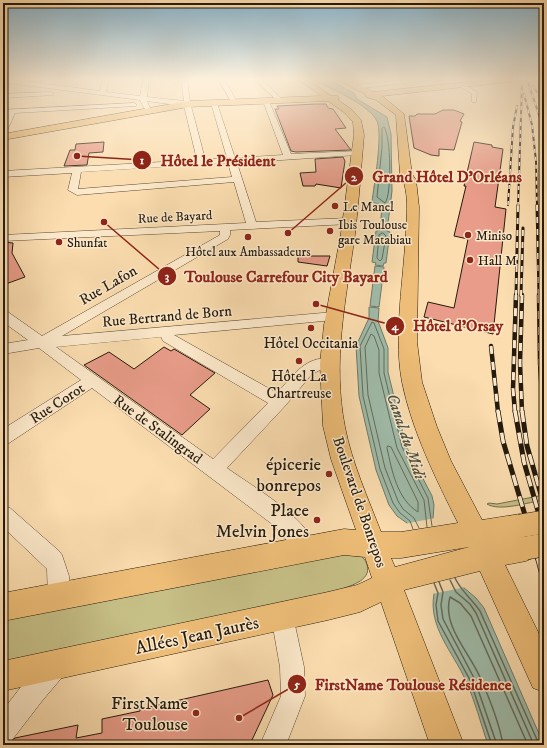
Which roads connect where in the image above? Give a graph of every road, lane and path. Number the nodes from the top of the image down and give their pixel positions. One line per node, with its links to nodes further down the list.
1 (11, 114): 8 (street)
2 (106, 114): 9 (main road)
3 (190, 114): 13 (street)
4 (217, 114): 12 (street)
5 (271, 114): 11 (street)
6 (351, 114): 10 (main road, Boulevard de Bonrepos)
7 (400, 114): 35 (main road)
8 (3, 131)
9 (3, 137)
10 (357, 153): 11 (street); 17 (main road, Boulevard de Bonrepos)
11 (288, 158): 12 (street)
12 (232, 161): 13 (street); 16 (street)
13 (202, 163): 14 (street)
14 (77, 170): 15 (street); 16 (street)
15 (3, 174)
16 (238, 179): 18 (street)
17 (349, 221): 18 (street, Rue de Bayard); 22 (main road, Boulevard de Bonrepos)
18 (252, 226): 19 (street, Rue de Bayard)
19 (225, 228): 20 (street, Rue de Bayard); 24 (street, Rue Lafon)
20 (3, 238)
21 (3, 315): 24 (street, Rue de Stalingrad)
22 (334, 316): 23 (street, Rue Bertrand de Born); 26 (main road, Boulevard de Bonrepos)
23 (166, 333): 24 (street, Rue Bertrand de Born); 28 (street)
24 (42, 343): 25 (street, Rue Bertrand de Born); 27 (street, Rue de Stalingrad)
25 (3, 349)
26 (329, 364): 28 (street); 34 (main road, Boulevard de Bonrepos)
27 (91, 381): 29 (street, Rue Corot); 30 (street, Rue de Stalingrad)
28 (279, 402): 30 (street)
29 (3, 438)
30 (214, 470): 36 (street, Rue de Stalingrad)
31 (3, 514): 38 (street)
32 (544, 522): 33 (main road, bridge)
33 (530, 540): 35 (main road)
34 (373, 545): 35 (main road); 36 (main road); 37 (main road, Boulevard de Bonrepos)
35 (470, 547): 37 (main road, Allées Jean Jaurès); 43 (main road)
36 (308, 549): 38 (main road)
37 (400, 579): 40 (main road, Allées Jean Jaurès); 46 (main road, Boulevard de Bonrepos)
38 (58, 597): 39 (main road)
39 (3, 607)
40 (282, 616): 41 (main road, Allées Jean Jaurès); 45 (street)
41 (59, 664): 42 (main road, Allées Jean Jaurès); 44 (street)
42 (3, 676)
43 (544, 677)
44 (3, 731)
45 (273, 745)
46 (447, 745)

